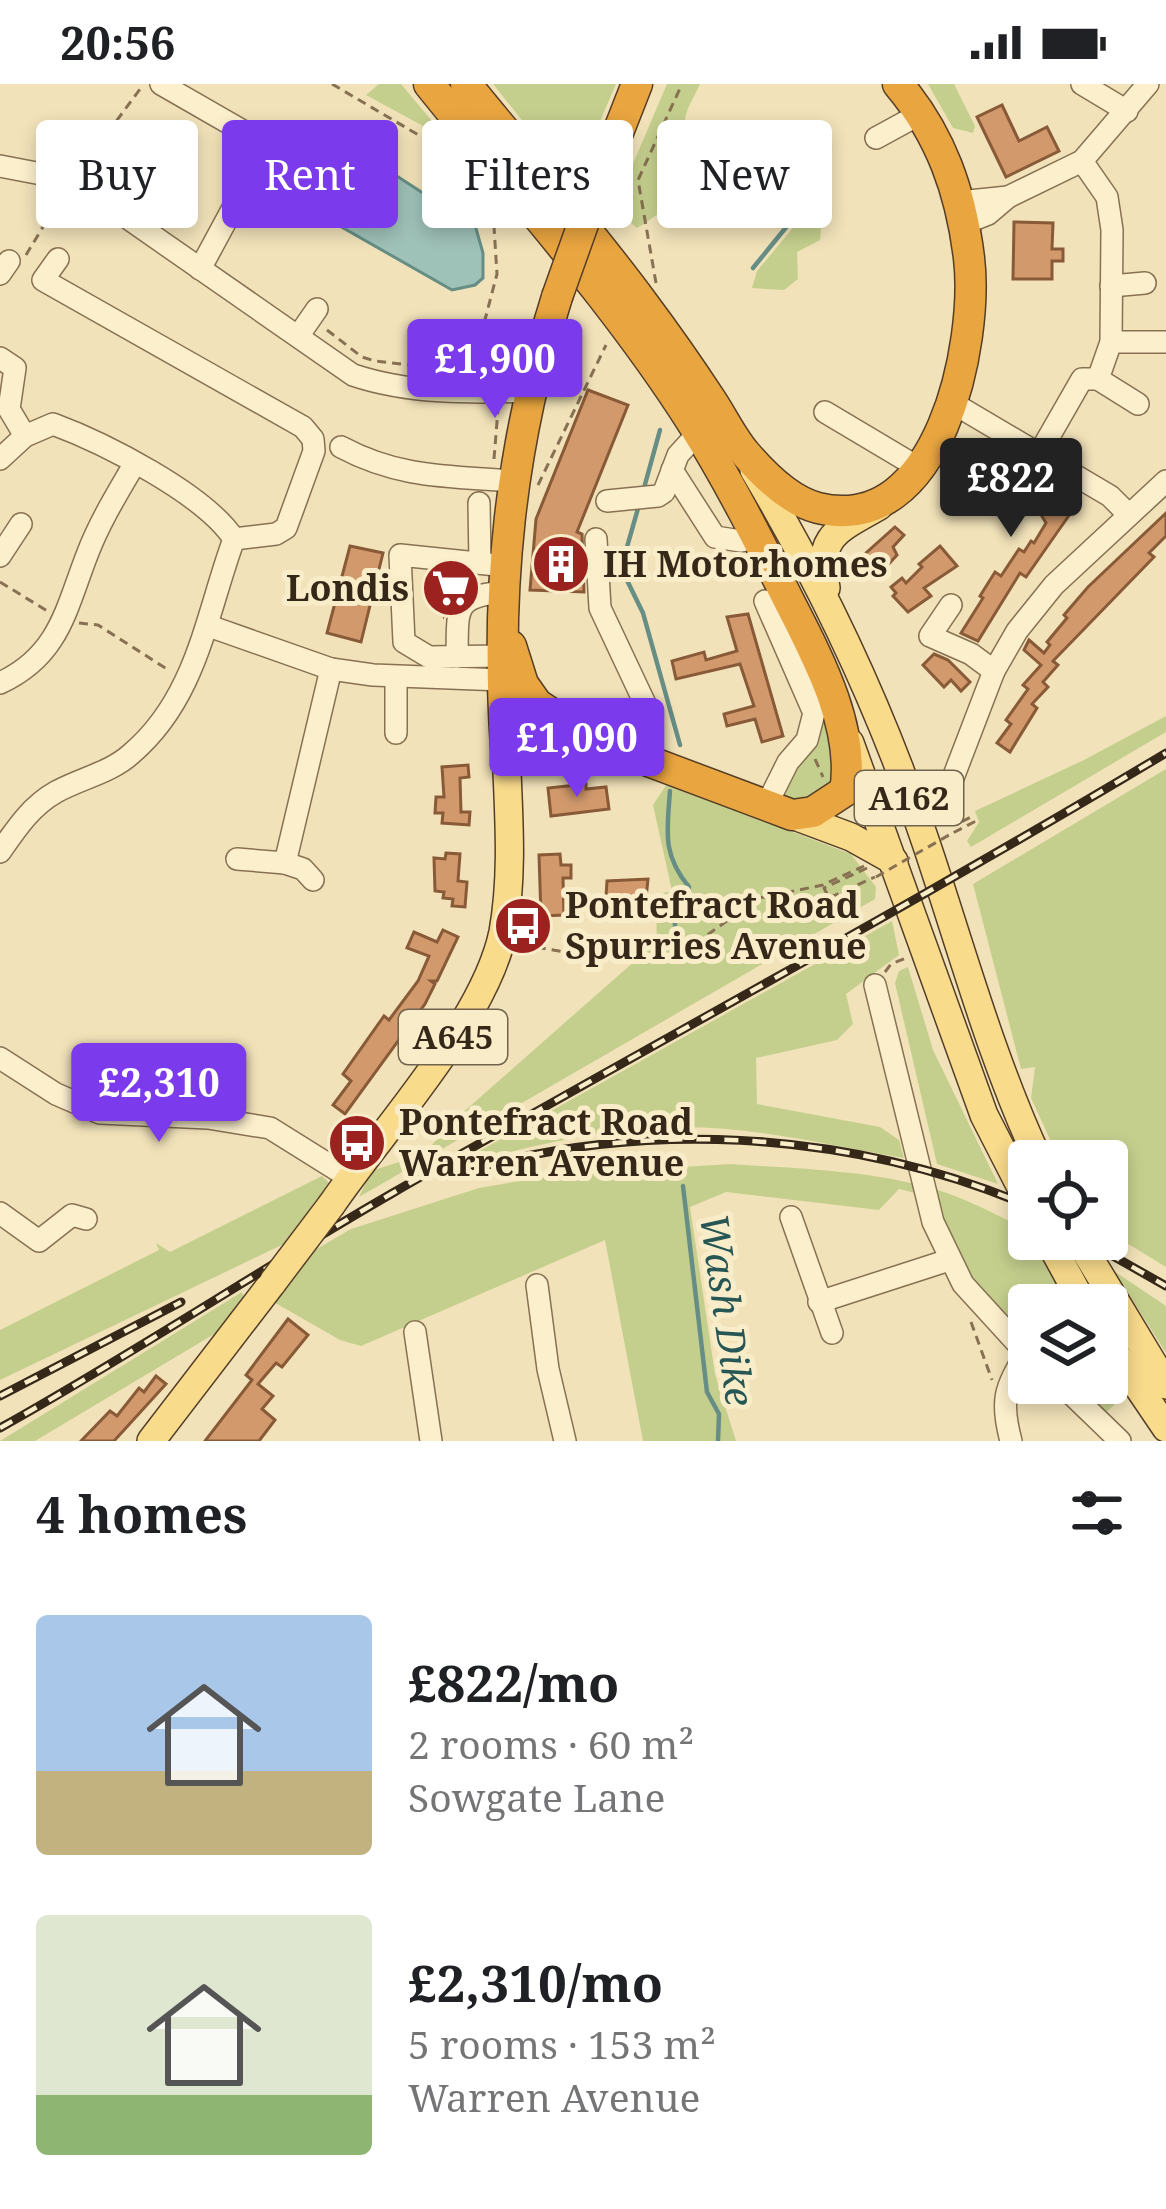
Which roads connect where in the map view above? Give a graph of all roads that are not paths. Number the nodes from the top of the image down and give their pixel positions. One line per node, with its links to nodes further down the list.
1 (160, 84): 10 (street)
2 (429, 84): 29 (highway, A162)
3 (466, 84): 32 (highway, A162)
4 (637, 84): 24 (highway, A645, bridge)
5 (898, 84): 9 (highway, A162)
6 (1082, 84): 8 (street)
7 (1148, 84): 8 (street)
8 (1127, 111): 12 (street)
9 (920, 114): 11 (street); 14 (highway, A162)
10 (222, 120)
11 (876, 139)
12 (1082, 161): 14 (street); 19 (street)
13 (0, 166): 17 (street)
14 (961, 213): 25 (highway, A162)
15 (222, 228): 17 (street)
16 (58, 259): 46 (street)
17 (200, 269): 24 (street)
18 (1145, 284): 19 (street)
19 (1111, 286): 20 (street)
20 (1111, 342): 21 (street); 23 (street)
21 (1166, 342)
22 (0, 358): 27 (street)
23 (1098, 379): 26 (street); 33 (street)
24 (511, 396): 39 (highway, A645)
25 (951, 402): 33 (street); 36 (highway, A162)
26 (1138, 404)
27 (4, 409): 30 (street)
28 (825, 412): 36 (street)
29 (698, 433): 37 (street); 45 (highway, A162)
30 (25, 436): 34 (street); 35 (street)
31 (341, 446): 39 (street)
32 (743, 452): 42 (highway, A162); 52 (main road, A162)
33 (1039, 454): 43 (street)
34 (0, 459)
35 (135, 463): 46 (street); 59 (street)
36 (919, 469): 42 (highway, A162)
37 (672, 470): 40 (street); 45 (street)
38 (1166, 481): 43 (street)
39 (513, 482): 49 (highway, A645)
40 (607, 501)
41 (479, 502): 49 (street)
42 (884, 503): 52 (main road, A162)
43 (1128, 514): 57 (street)
44 (21, 524): 48 (street)
45 (757, 538): 60 (highway, A162)
46 (234, 539): 53 (street)
47 (596, 539): 65 (street)
48 (0, 556)
49 (497, 574): 54 (highway, A645); 55 (street); 55 (street)
50 (766, 601): 67 (street)
51 (951, 605): 57 (street)
52 (830, 610): 75 (main road, A162)
53 (209, 626): 56 (street); 68 (street)
54 (503, 656): 55 (street); 58 (street); 61 (highway, A645); 63 (highway, A645)
55 (457, 657)
56 (331, 669): 58 (street); 70 (street)
57 (994, 671): 66 (street)
58 (396, 677): 62 (street)
59 (0, 683)
60 (830, 691): 67 (highway); 71 (main road, A162)
61 (555, 718): 63 (highway); 64 (highway, A645)
62 (396, 733)
63 (505, 733): 64 (highway, A645); 77 (main road, A645)
64 (587, 738): 65 (highway, A645)
65 (645, 760): 67 (highway, A645)
66 (953, 778)
67 (780, 809): 71 (main road)
68 (0, 853)
69 (231, 858): 70 (street)
70 (285, 863): 72 (street)
71 (880, 871): 76 (main road, A162)
72 (314, 880)
73 (875, 985): 81 (street)
74 (0, 1058): 77 (street)
75 (1030, 1140)
76 (1008, 1162)
77 (350, 1178): 93 (main road, A645, bridge)
78 (791, 1216): 84 (street)
79 (86, 1219): 80 (street)
80 (4, 1226)
81 (949, 1260): 84 (street); 87 (street)
82 (1091, 1260): 90 (main road)
83 (537, 1285): 95 (street)
84 (819, 1302): 86 (street)
85 (415, 1332): 94 (street)
86 (832, 1333)
87 (1008, 1335)
88 (1128, 1372): 92 (main road)
89 (1008, 1384): 96 (street)
90 (1166, 1385)
91 (1082, 1404): 97 (street)
92 (1166, 1428)
93 (151, 1441)
94 (431, 1441)
95 (565, 1441)
96 (1011, 1441)
97 (1120, 1441)

